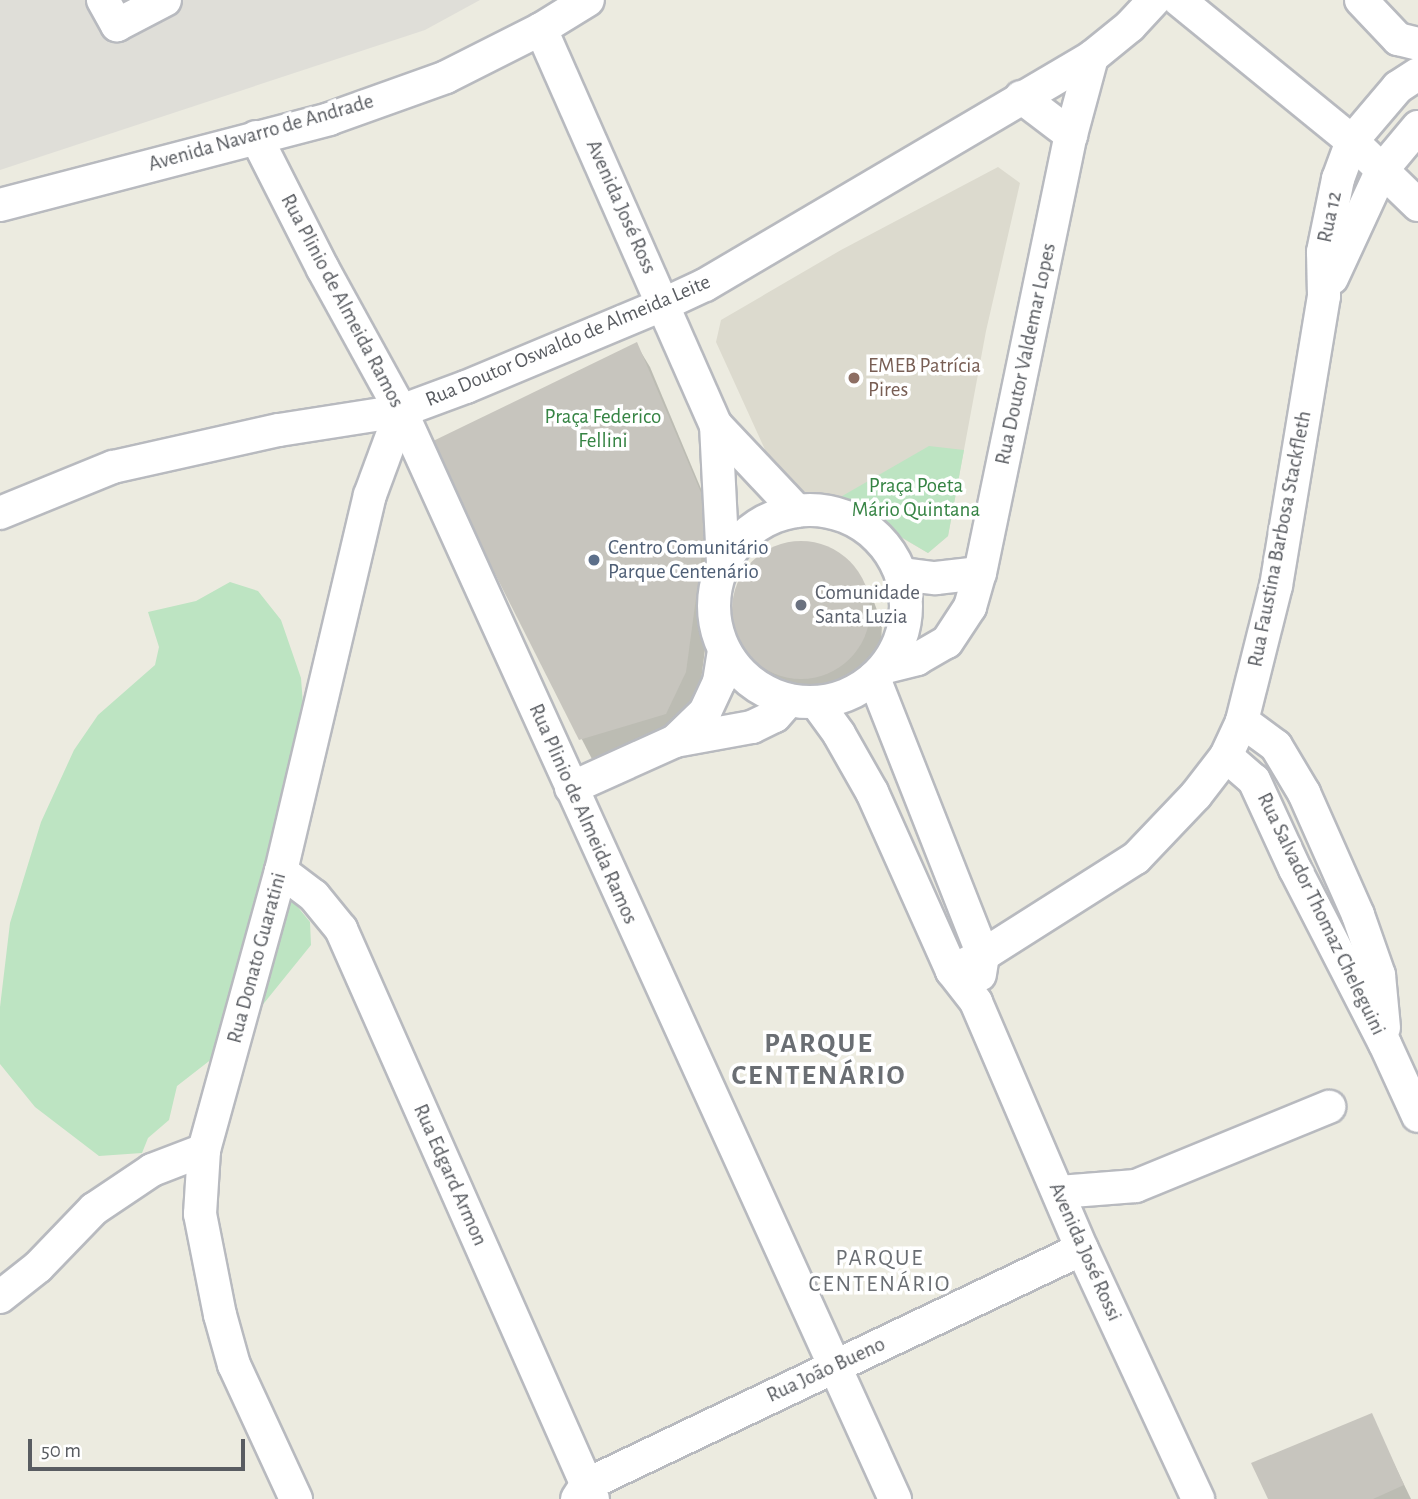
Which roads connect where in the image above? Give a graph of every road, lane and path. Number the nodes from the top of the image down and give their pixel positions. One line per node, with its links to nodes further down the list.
1 (103, 0): 2 (street)
2 (165, 0)
3 (588, 0): 7 (street, Avenida Navarro de Andrade)
4 (1154, 0): 9 (street, Rua Doutor Oswaldo de Almeida Leite)
5 (1179, 0): 15 (street)
6 (1361, 0): 8 (street)
7 (541, 29): 14 (street, Avenida Navarro de Andrade); 20 (street, Avenida José Ross)
8 (1418, 44)
9 (1092, 57): 11 (street, Rua Doutor Oswaldo de Almeida Leite); 13 (street, Rua Doutor Valdemar Lopes)
10 (1418, 74): 15 (street)
11 (1021, 97): 13 (street); 20 (street, Rua Doutor Oswaldo de Almeida Leite)
12 (1418, 128): 16 (street)
13 (1071, 135): 26 (street, Rua Doutor Valdemar Lopes)
14 (256, 137): 17 (street, Avenida Navarro de Andrade); 21 (street, Rua Plinio de Almeida Ramos)
15 (1352, 141): 16 (street); 19 (street, Rua 12)
16 (1382, 170): 18 (street); 19 (street)
17 (0, 205)
18 (1418, 205)
19 (1324, 296): 31 (street, Rua Faustina Barbosa Stackfleth)
20 (664, 304): 21 (street, Rua Doutor Oswaldo de Almeida Leite); 22 (street, Avenida José Ross)
21 (401, 411): 24 (street, Rua Doutor Oswaldo de Almeida Leite); 34 (street, Rua Plinio de Almeida Ramos); 35 (street, Rua Donato Guaratini)
22 (716, 425): 23 (street, Avenida José Ross); 25 (street, Avenida José Ross)
23 (797, 511): 25 (street); 27 (street)
24 (0, 513)
25 (723, 565): 28 (street)
26 (980, 573): 27 (street); 29 (street, Rua Doutor Valdemar Lopes)
27 (901, 574): 29 (street)
28 (724, 651): 30 (street); 32 (street)
29 (880, 673): 30 (street); 36 (street)
30 (802, 701): 32 (street); 37 (street, Avenida José Rossi)
31 (1242, 721): 33 (street, Rua Faustina Barbosa Stackfleth); 39 (street, Rua Salvador Thomaz Cheleguini)
32 (675, 741): 34 (street)
33 (1226, 756): 36 (street, Rua Faustina Barbosa Stackfleth); 39 (street, Rua Salvador Thomaz Cheleguini)
34 (571, 788): 46 (street, Rua Plinio de Almeida Ramos)
35 (281, 872): 42 (street, Rua Donato Guaratini); 47 (street, Rua Edgard Armon)
36 (983, 954): 37 (street, Rua Faustina Barbosa Stackfleth); 38 (street)
37 (952, 971): 38 (street, Avenida José Rossi)
38 (976, 1003): 43 (street, Avenida José Rossi)
39 (1385, 1044): 41 (street, Rua Salvador Thomaz Cheleguini)
40 (1329, 1107): 43 (street)
41 (1418, 1116)
42 (204, 1150): 45 (street); 48 (street, Rua Donato Guaratini)
43 (1059, 1192): 44 (street, Avenida José Rossi)
44 (1082, 1249): 46 (street, Rua João Bueno); 50 (street, Avenida José Rossi)
45 (0, 1297)
46 (833, 1366): 47 (street, Rua João Bueno); 49 (street, Rua Plinio de Almeida Ramos)
47 (585, 1494)
48 (296, 1499)
49 (895, 1499)
50 (1198, 1499)

